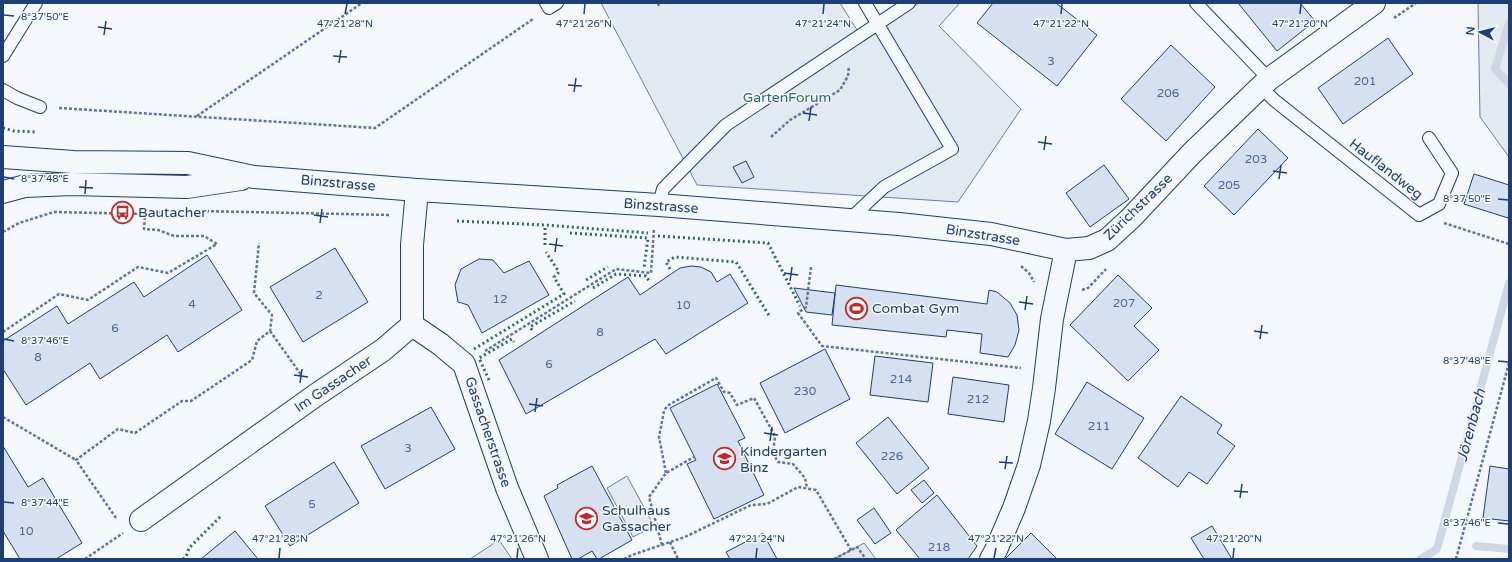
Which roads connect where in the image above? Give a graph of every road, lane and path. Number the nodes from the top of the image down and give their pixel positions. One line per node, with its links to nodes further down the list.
1 (36, 3): 9 (lane)
2 (362, 3): 15 (path)
3 (865, 3): 8 (lane)
4 (909, 3): 8 (lane)
5 (1196, 3): 12 (lane, Hauflandweg)
6 (1374, 3): 12 (main road, Zürichstrasse)
7 (551, 5): 15 (path)
8 (878, 24): 10 (lane); 25 (lane)
9 (9, 37): 11 (lane)
10 (844, 46): 16 (path); 23 (lane)
11 (3, 56)
12 (1265, 83): 24 (lane, Hauflandweg); 28 (main road, Zürichstrasse)
13 (3, 90): 14 (lane)
14 (40, 106): 15 (path)
15 (196, 116)
16 (771, 137)
17 (1429, 138): 24 (lane)
18 (3, 157): 19 (main road, Binzstrasse)
19 (254, 176): 20 (main road, Binzstrasse); 21 (main road, Binzstrasse)
20 (417, 190): 23 (main road, Binzstrasse); 30 (main road)
21 (3, 192)
22 (145, 214): 32 (path)
23 (657, 215): 25 (main road, Binzstrasse); 34 (path)
24 (1419, 215): 27 (path, Hauflandweg)
25 (849, 220): 28 (main road, Binzstrasse)
26 (259, 242): 31 (path)
27 (1509, 244)
28 (1066, 250): 35 (main road)
29 (811, 267): 35 (path)
30 (412, 325): 34 (main road, Gassacherstrasse); 36 (main road, Im Gassacher)
31 (270, 331): 36 (path); 39 (path)
32 (3, 332)
33 (1509, 363): 53 (path)
34 (464, 364): 47 (main road, Gassacherstrasse)
35 (1046, 370): 52 (main road)
36 (316, 394): 42 (main road, Im Gassacher)
37 (3, 416): 39 (path)
38 (694, 457): 40 (path)
39 (76, 460): 42 (path)
40 (666, 472): 41 (path); 44 (path)
41 (807, 488): 43 (path); 45 (path)
42 (133, 525): 46 (path)
43 (670, 542): 44 (path); 49 (path)
44 (662, 545): 48 (path)
45 (851, 550): 50 (path); 51 (path)
46 (85, 559)
47 (537, 559)
48 (624, 559)
49 (678, 559)
50 (834, 559)
51 (866, 559)
52 (991, 559)
53 (1456, 559)

